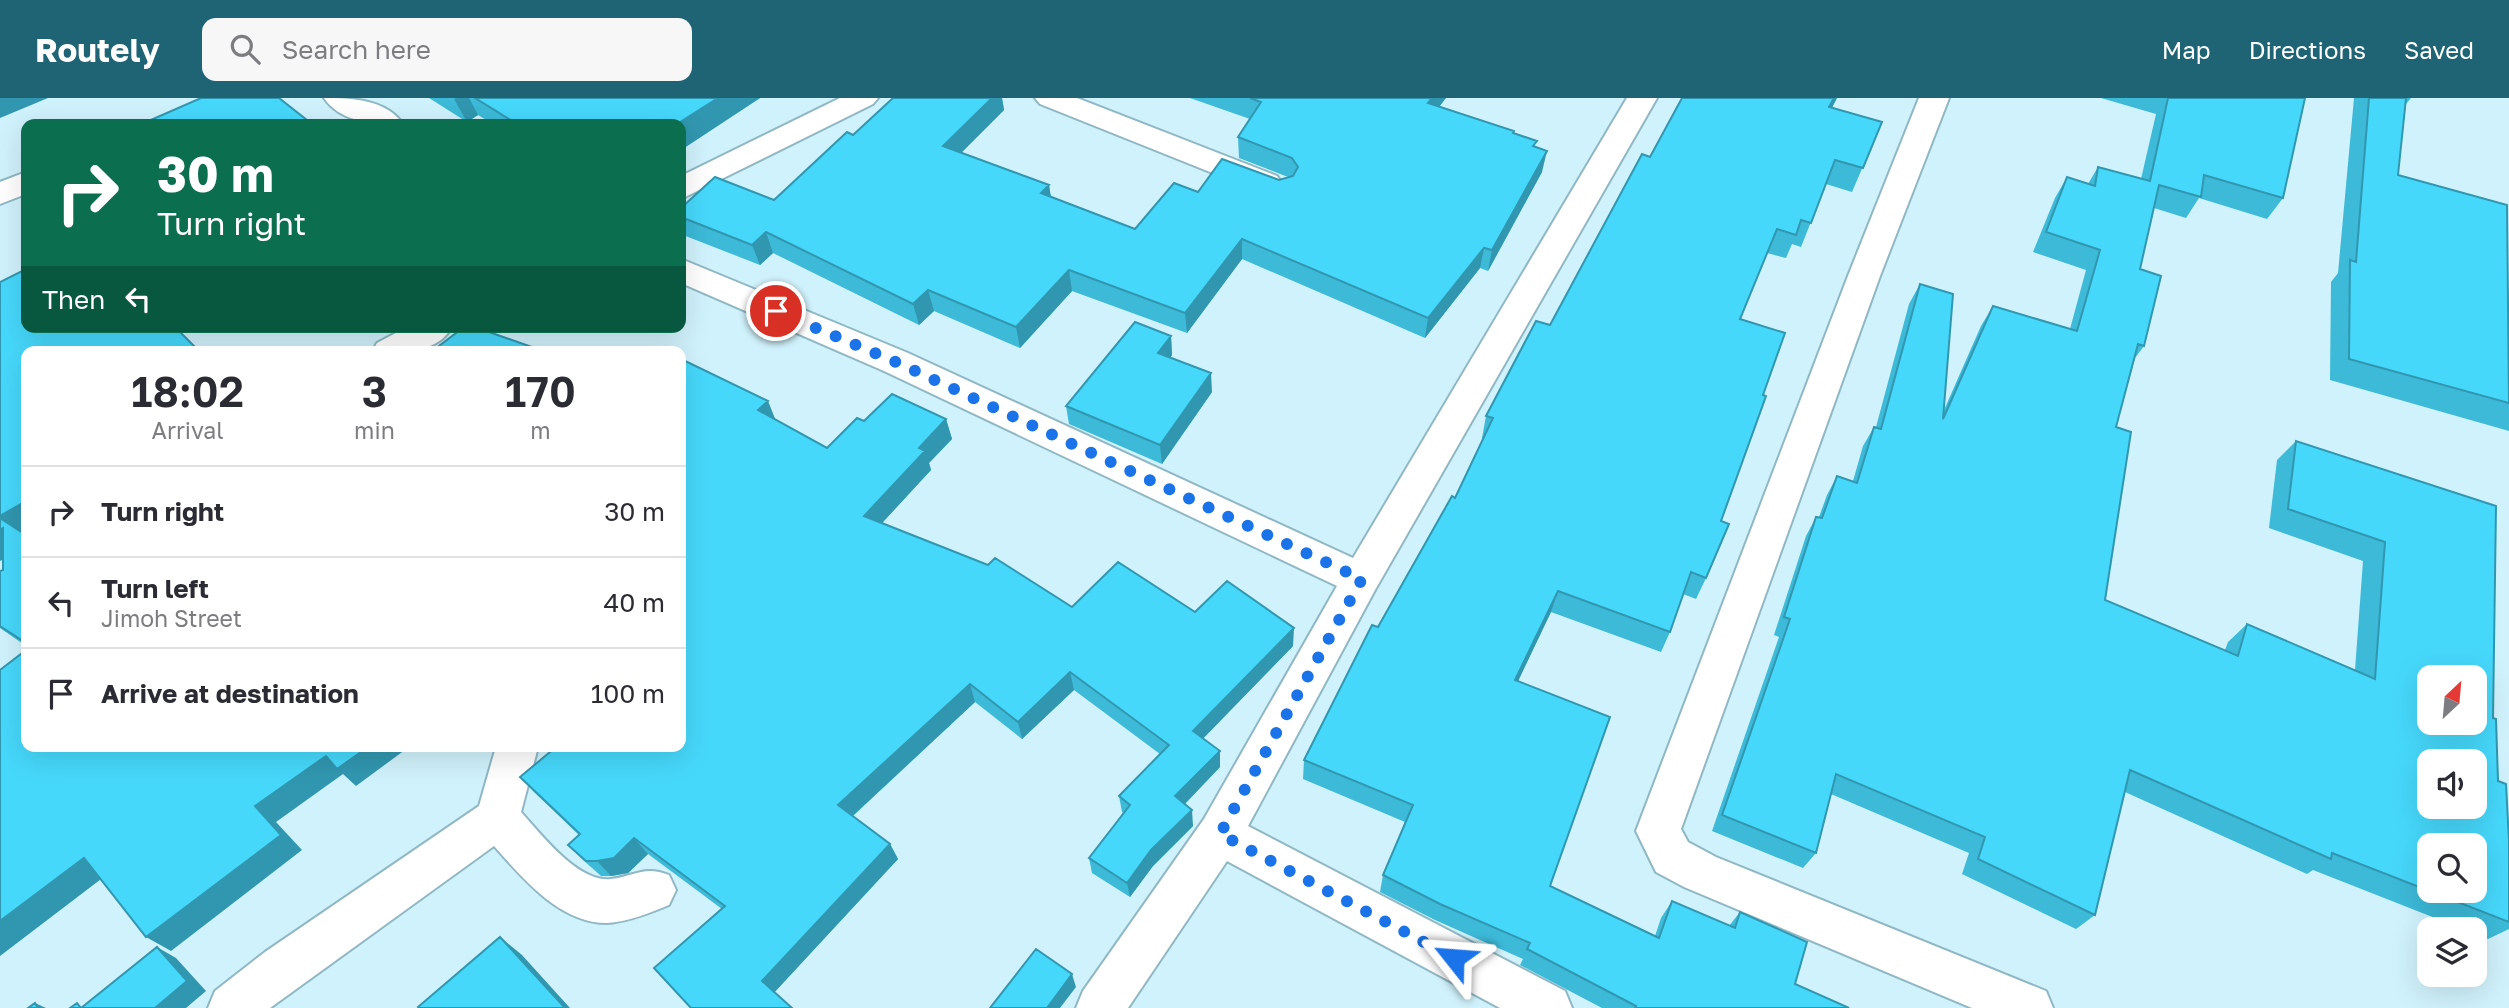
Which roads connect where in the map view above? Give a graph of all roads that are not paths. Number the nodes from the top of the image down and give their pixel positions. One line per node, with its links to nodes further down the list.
1 (339, 98): 6 (street)
2 (863, 98): 8 (street)
3 (1050, 98): 9 (street)
4 (1642, 98): 14 (street)
5 (1934, 98): 22 (street)
6 (379, 119)
7 (21, 184): 10 (street)
8 (686, 186)
9 (1279, 188)
10 (0, 194)
11 (686, 272): 14 (street)
12 (424, 333): 13 (street)
13 (400, 346)
14 (1362, 579): 17 (street)
15 (516, 752): 16 (street)
16 (497, 818): 18 (street); 19 (street)
17 (1220, 834): 20 (street); 21 (street)
18 (653, 890)
19 (232, 1008)
20 (1100, 1008)
21 (1548, 1008)
22 (2029, 1008)

